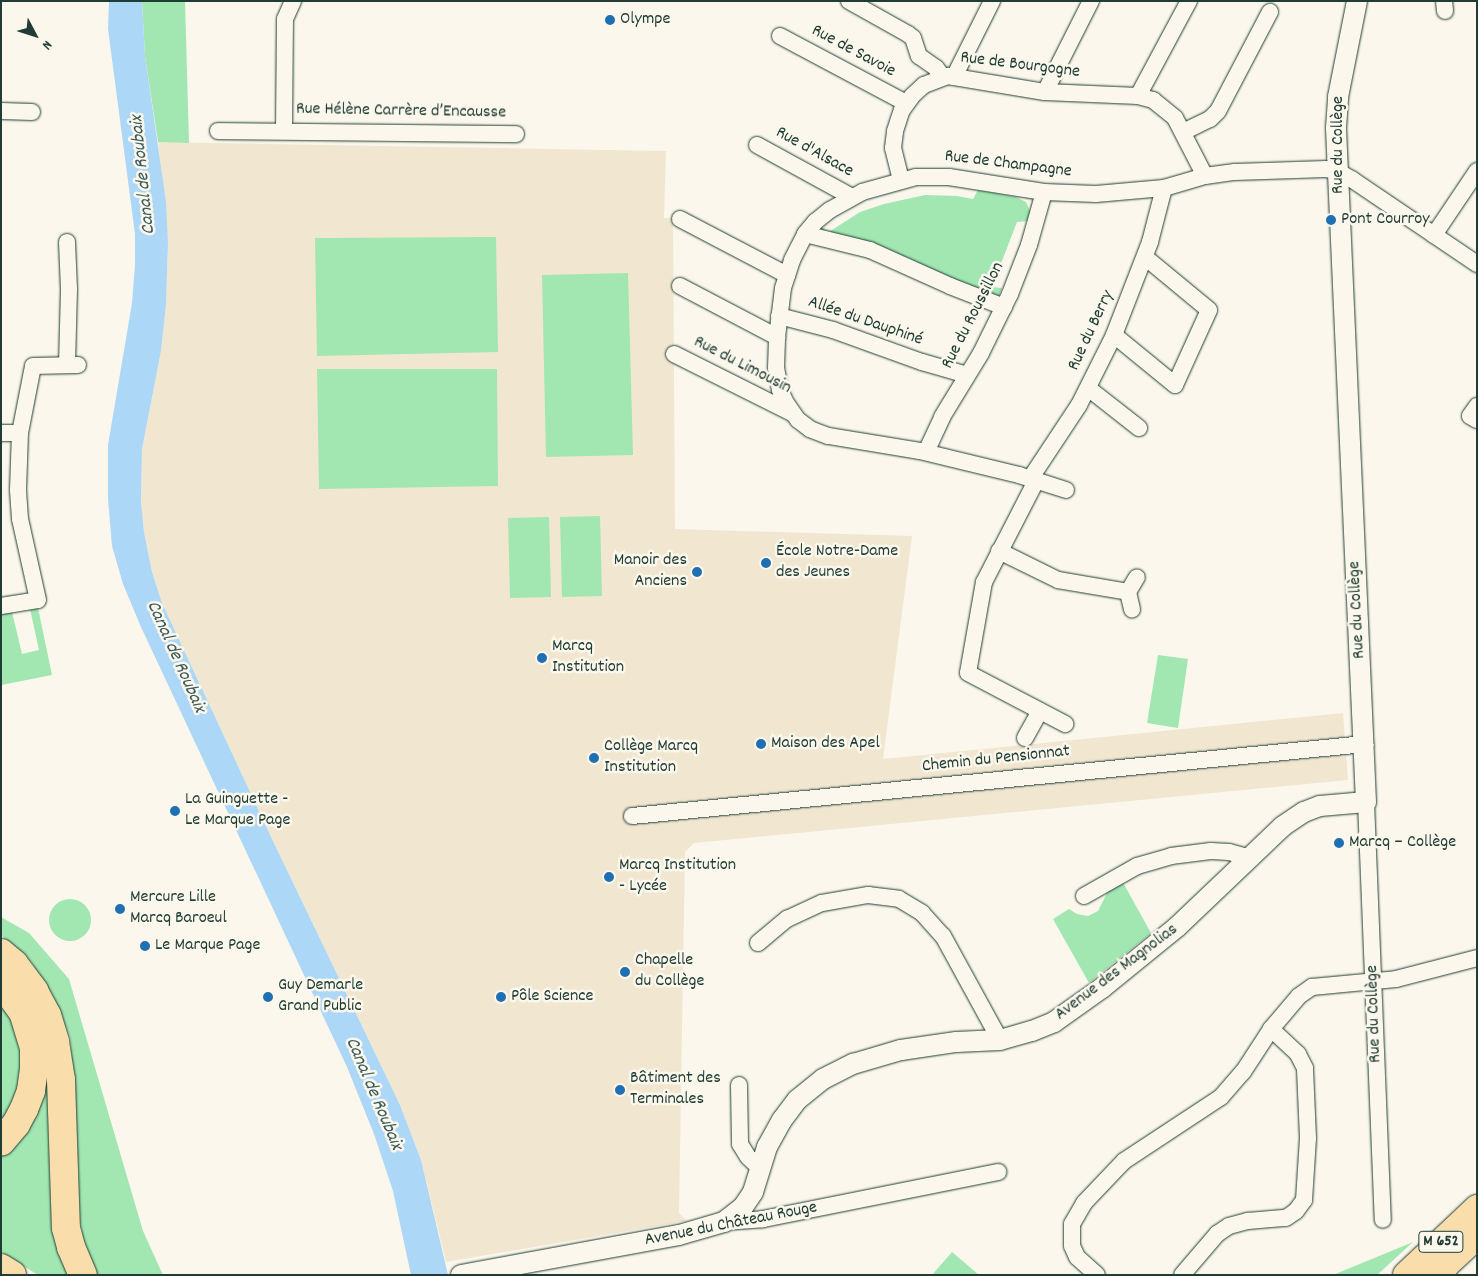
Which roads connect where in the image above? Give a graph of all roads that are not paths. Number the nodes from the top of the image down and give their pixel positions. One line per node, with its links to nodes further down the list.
1 (293, 1): 15 (street, Rue Hélène Carrère d’Encausse)
2 (849, 1): 9 (street)
3 (992, 1): 9 (street)
4 (1091, 1): 10 (street)
5 (1189, 1): 11 (street)
6 (1356, 1): 20 (street, Rue du Collège)
7 (1270, 12): 17 (street)
8 (780, 36): 12 (street, Rue de Savoie)
9 (948, 77): 10 (street, Rue de Bourgogne); 12 (street, Rue de Bourgogne)
10 (1045, 92): 11 (street, Rue de Bourgogne)
11 (1138, 96): 17 (street, Rue de Bourgogne)
12 (906, 103): 23 (street, Rue de Bourgogne)
13 (1, 111): 14 (street)
14 (32, 112)
15 (284, 130): 16 (street, Rue Hélène Carrère d’Encausse); 18 (street, Rue Hélène Carrère d’Encausse)
16 (218, 131)
17 (1183, 132): 22 (street, Rue de Bourgogne)
18 (516, 134)
19 (757, 145): 26 (street, Rue d'Alsace)
20 (1337, 171): 22 (street, Rue de Champagne); 29 (street); 59 (street, Rue du Collège)
21 (1477, 171): 29 (street)
22 (1205, 176): 24 (street, Rue de Champagne)
23 (901, 180): 25 (street, Rue de Champagne); 26 (street, Rue de Champagne)
24 (1164, 188): 25 (street, Rue de Champagne); 31 (street, Rue du Berry)
25 (1044, 192): 35 (street, Rue du Roussillon)
26 (852, 196): 28 (street, Rue de Champagne)
27 (680, 219): 33 (street)
28 (806, 234): 33 (street, Rue de Champagne); 35 (street)
29 (1434, 235): 32 (street)
30 (67, 242): 46 (street)
31 (1145, 257): 37 (street, Rue du Berry); 37 (street)
32 (1477, 264)
33 (787, 275): 36 (street, Rue de Champagne)
34 (680, 286): 38 (street)
35 (1004, 307): 40 (street, Rue du Roussillon)
36 (779, 316): 38 (street, Rue de Champagne); 40 (street, Allée du Dauphiné)
37 (1114, 335): 41 (street, Rue du Berry)
38 (777, 337): 43 (street, Rue de Champagne)
39 (674, 354): 43 (street, Rue du Limousin)
40 (967, 376): 48 (street, Rue du Roussillon)
41 (1088, 388): 45 (street); 49 (street, Rue du Berry)
42 (1477, 406): 44 (street)
43 (792, 413): 48 (street, Rue de Champagne)
44 (1477, 420)
45 (1139, 428)
46 (20, 432): 47 (street); 54 (street)
47 (1, 433)
48 (926, 452): 49 (street, Rue de Champagne)
49 (1033, 480): 50 (street, Rue de Champagne); 51 (street, Rue du Berry)
50 (1066, 490)
51 (999, 551): 53 (street); 56 (street, Rue du Berry)
52 (1137, 578): 53 (street)
53 (1128, 592): 55 (street)
54 (1, 606)
55 (1132, 610)
56 (1040, 711): 57 (street, Rue du Berry); 58 (street)
57 (1065, 724)
58 (1025, 738)
59 (1364, 744): 60 (street, Rue du Collège); 61 (street, Chemin du Pensionnat)
60 (1366, 802): 62 (street, Avenue des Magnolias); 68 (street, Rue du Collège)
61 (632, 816)
62 (1248, 857): 63 (street); 70 (street, Avenue des Magnolias)
63 (1084, 896)
64 (758, 942): 70 (street)
65 (1, 953): 82 (highway)
66 (1477, 958): 68 (street)
67 (1, 982): 72 (highway)
68 (1374, 982): 69 (street); 76 (street, Rue du Collège)
69 (1271, 1029): 84 (street); 85 (street)
70 (1000, 1040): 73 (street, Avenue des Magnolias)
71 (739, 1085): 73 (street)
72 (1, 1142)
73 (761, 1169): 77 (street, Avenue des Magnolias)
74 (998, 1172): 77 (street, Avenue du Château Rouge)
75 (1477, 1208): 86 (highway, M 652)
76 (1382, 1220)
77 (724, 1222): 83 (street, Avenue du Château Rouge)
78 (1477, 1236): 80 (highway, M 652)
79 (1, 1268): 81 (highway)
80 (1439, 1272)
81 (12, 1275)
82 (83, 1275)
83 (462, 1275)
84 (1096, 1275)
85 (1182, 1275)
86 (1406, 1275)

